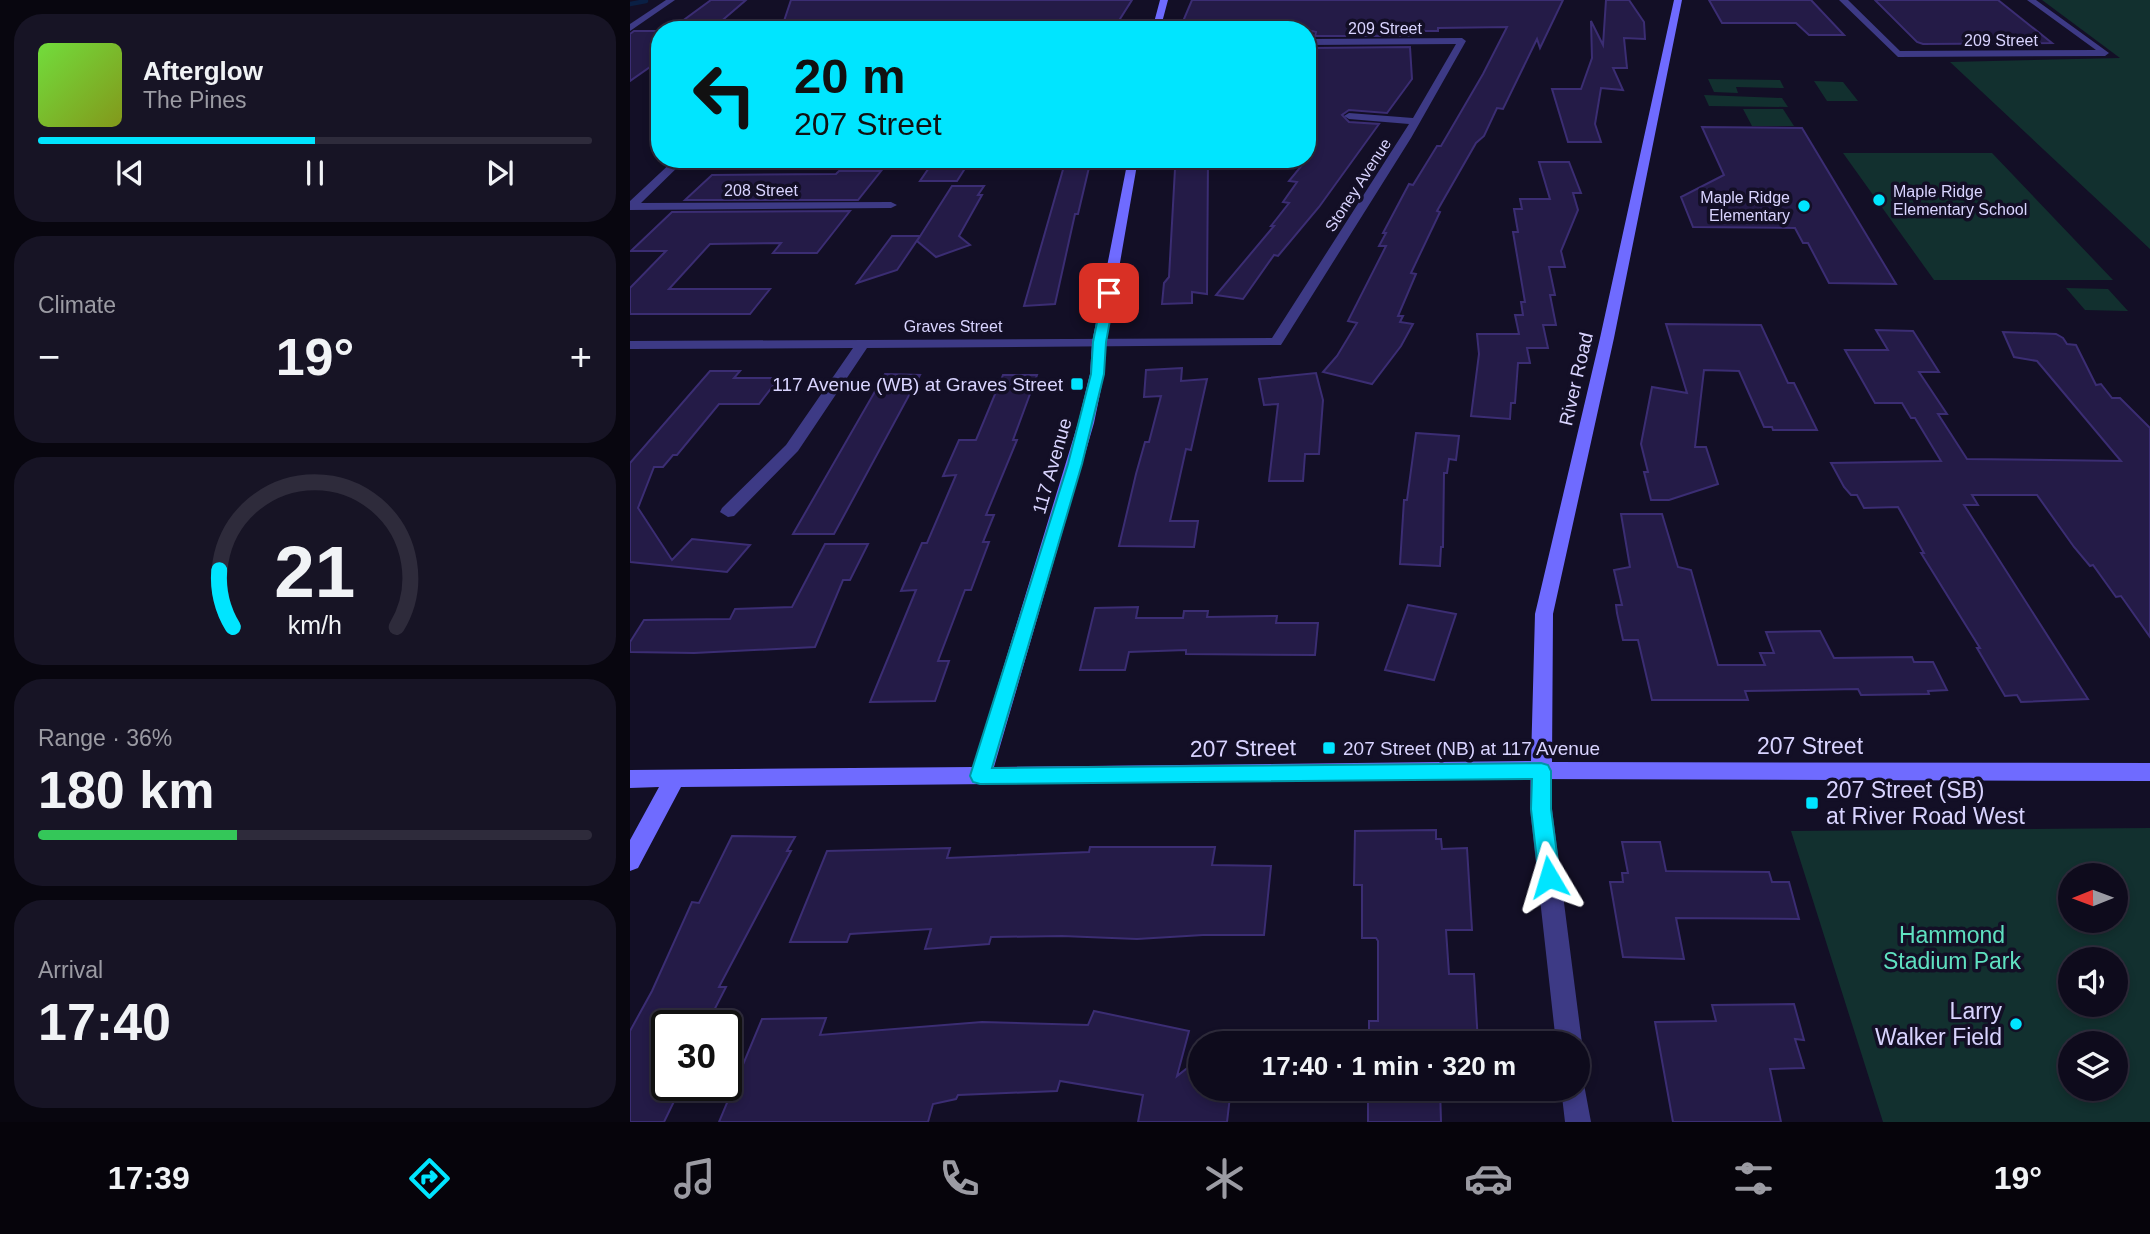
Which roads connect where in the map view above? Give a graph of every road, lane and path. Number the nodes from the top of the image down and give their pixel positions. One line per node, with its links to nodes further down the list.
1 (671, 0): 7 (street)
2 (1164, 0): 6 (street)
3 (1678, 0): 21 (street, River Road)
4 (1843, 0): 5 (street, 209 Street)
5 (2031, 0)
6 (1158, 21)
7 (630, 29)
8 (1462, 41): 9 (street, 209 Street); 11 (street, Stoney Avenue)
9 (1316, 42)
10 (1349, 116): 11 (street)
11 (1416, 121): 17 (street, Stoney Avenue)
12 (672, 168): 15 (street)
13 (1131, 168): 16 (street, 117 Avenue)
14 (891, 205): 15 (street, 208 Street)
15 (631, 207)
16 (1100, 342): 17 (street, Graves Street); 18 (street, Graves Street); 23 (street, 117 Avenue)
17 (1276, 342)
18 (863, 344): 19 (street, Graves Street); 20 (street)
19 (630, 345)
20 (727, 512)
21 (1541, 771): 22 (street, 207 Street); 23 (street, 207 Street); 27 (street)
22 (2150, 772)
23 (980, 776): 24 (street, 207 Street)
24 (676, 777): 25 (street, 207 Street); 26 (street)
25 (630, 779)
26 (630, 861)
27 (1568, 1031)
28 (1576, 1101): 29 (street)
29 (1578, 1122)

